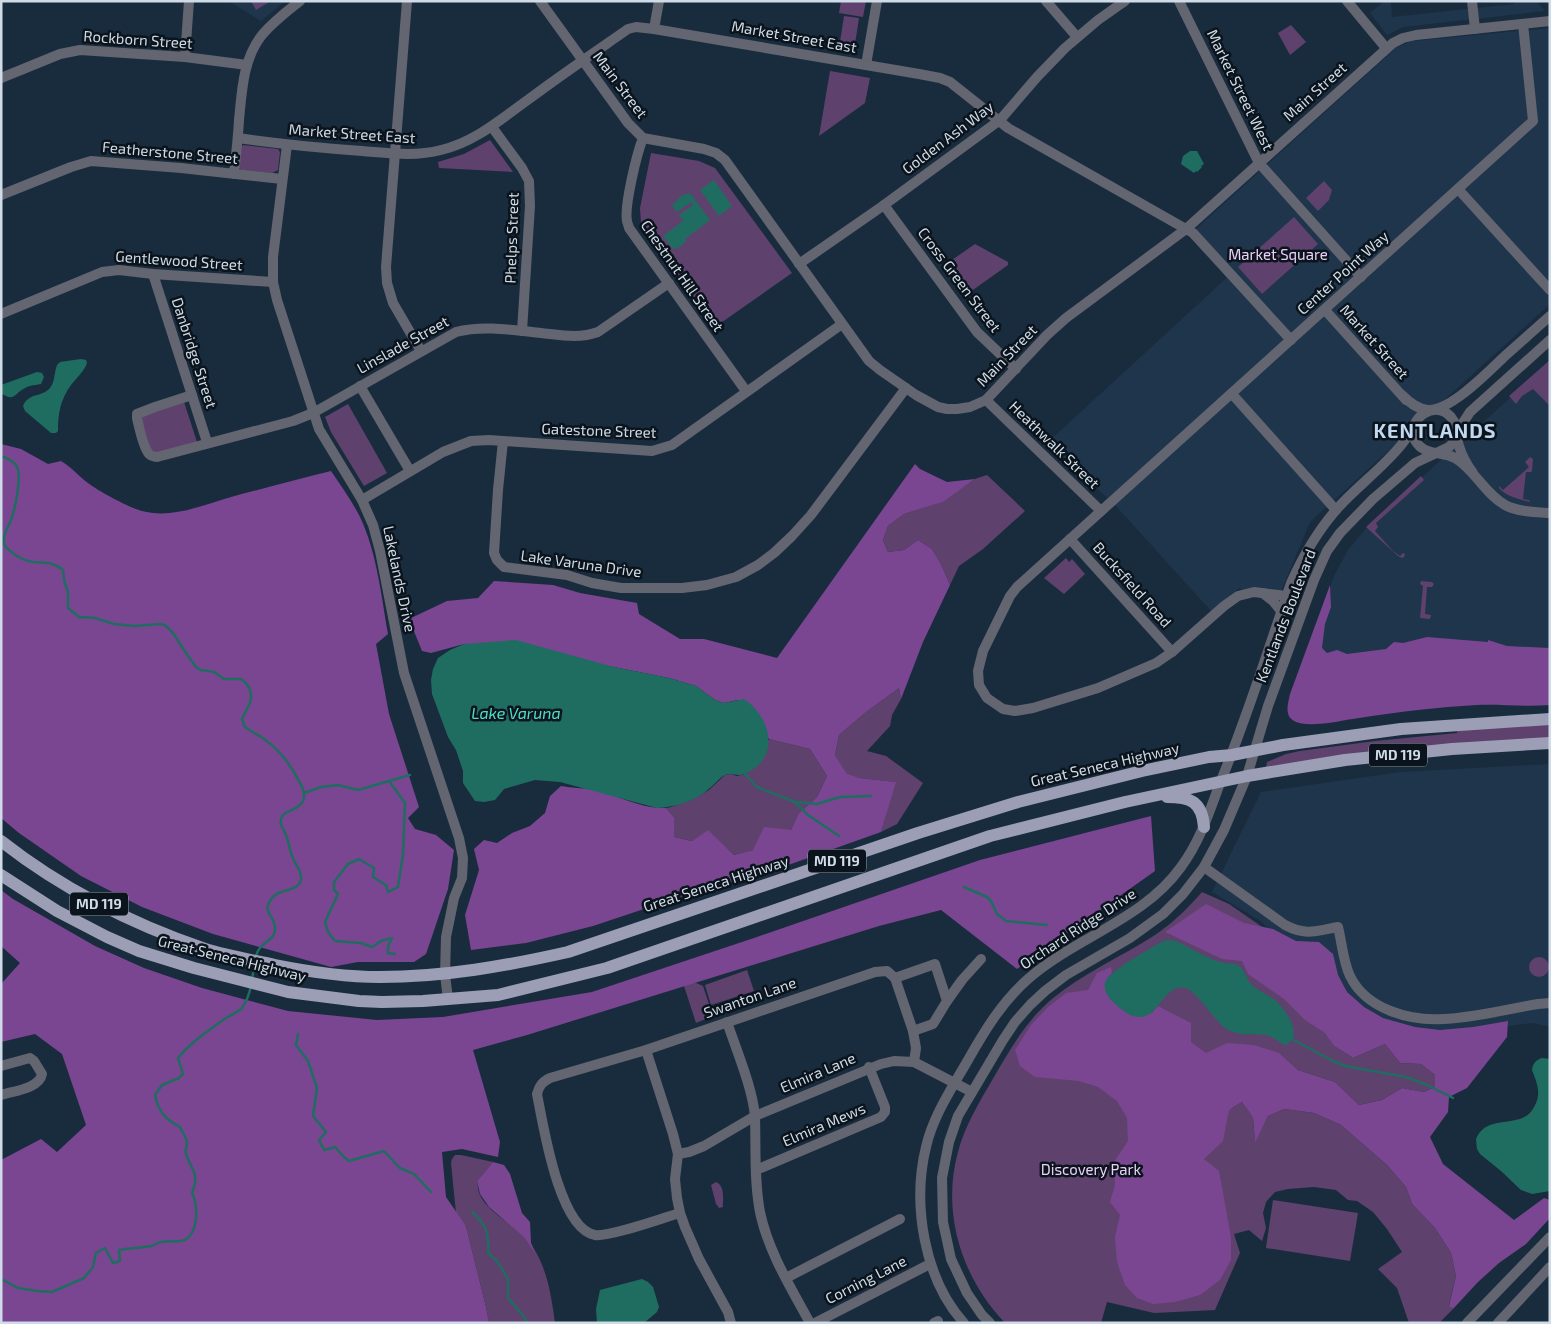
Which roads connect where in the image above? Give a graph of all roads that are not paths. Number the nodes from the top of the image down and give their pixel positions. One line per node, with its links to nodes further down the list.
1 (189, 1): 18 (street)
2 (300, 1): 20 (street)
3 (407, 1): 28 (street)
4 (540, 1): 19 (street, Main Street)
5 (659, 1): 14 (street)
6 (877, 1): 21 (street)
7 (1046, 1): 16 (street)
8 (1125, 1): 16 (street, Golden Ash Way)
9 (1179, 1): 29 (street, Market Street West)
10 (1347, 1): 17 (street)
11 (1472, 1): 15 (street)
12 (1550, 21): 13 (street, Main Street)
13 (1523, 24): 15 (street, Main Street); 32 (street, Center Point Way)
14 (654, 28): 19 (street, Market Street East); 21 (street, Market Street East)
15 (1475, 29): 17 (street, Main Street)
16 (1077, 37): 23 (street, Golden Ash Way)
17 (1386, 48): 29 (street, Main Street)
18 (185, 57): 20 (street, Rockborn Street); 22 (street, Rockborn Street)
19 (583, 60): 24 (street, Market Street East); 26 (street, Main Street)
20 (247, 65): 25 (street)
21 (866, 65): 23 (street, Market Street East)
22 (1, 78)
23 (1000, 120): 34 (street, Golden Ash Way); 35 (street, Market Street East)
24 (492, 127): 28 (street, Market Street East); 46 (street, Phelps Street)
25 (238, 138): 27 (street, Market Street East); 30 (street)
26 (643, 138): 36 (street, Main Street); 40 (street, Chestnut Hill Street)
27 (287, 145): 28 (street, Market Street East); 31 (street, Lakelands Drive)
28 (394, 153): 49 (street)
29 (1259, 163): 35 (street, Main Street); 38 (street, Market Street West)
30 (234, 174): 31 (street, Featherstone Street); 33 (street, Featherstone Street)
31 (282, 179): 39 (street, Lakelands Drive)
32 (1458, 189): 38 (street, Center Point Way); 41 (street)
33 (1, 195)
34 (884, 205): 36 (street, Golden Ash Way); 50 (street, Cross Green Street)
35 (1186, 229): 47 (street, Market Street East); 50 (street, Main Street)
36 (800, 264): 45 (street, Main Street)
37 (153, 274): 39 (street, Gentlewood Street); 43 (street, Gentlewood Street); 55 (street, Danbridge Street)
38 (1361, 277): 42 (street, Center Point Way)
39 (273, 282): 59 (street, Lakelands Drive)
40 (669, 283): 46 (street, Linslade Street); 53 (street, Chestnut Hill Street)
41 (1550, 290)
42 (1325, 310): 47 (street, Center Point Way); 56 (street, Market Street)
43 (1, 314)
44 (1550, 316): 58 (street)
45 (842, 324): 52 (street, Main Street); 53 (street, Gatestone Street)
46 (522, 331): 49 (street, Linslade Street)
47 (1291, 340): 54 (street, Center Point Way)
48 (1550, 340): 61 (street)
49 (421, 351): 51 (street, Linslade Street)
50 (1016, 369): 57 (street, Main Street)
51 (360, 386): 59 (street, Linslade Street); 65 (street)
52 (906, 388): 57 (street, Main Street); 63 (street, Lake Varuna Drive)
53 (746, 391): 63 (street, Gatestone Street)
54 (1232, 394): 68 (street); 69 (street, Center Point Way)
55 (192, 395): 62 (street, Danbridge Street); 62 (street, Linslade Street)
56 (1402, 395): 58 (street, Market Street); 60 (street, Market Street)
57 (986, 400): 69 (street, Heathwalk Street)
58 (1430, 410): 60 (street); 61 (street)
59 (313, 413): 62 (street, Linslade Street); 67 (street, Lakelands Drive)
60 (1414, 425): 64 (street); 68 (street, Kentlands Boulevard)
61 (1457, 432): 64 (street); 66 (street)
62 (207, 442)
63 (503, 442): 65 (street, Gatestone Street)
64 (1435, 452): 66 (street); 78 (street, Kentlands Boulevard)
65 (410, 471): 67 (street, Gatestone Street)
66 (1473, 473): 70 (street)
67 (362, 500): 88 (street, Lakelands Drive)
68 (1336, 510): 73 (street, Kentlands Boulevard)
69 (1101, 511): 71 (street, Center Point Way)
70 (1550, 513)
71 (1070, 539): 75 (street, Bucksfield Road); 75 (street, Center Point Way)
72 (1263, 593): 73 (street, Center Point Way); 74 (street); 75 (street, Center Point Way)
73 (1287, 596): 74 (street, Kentlands Boulevard)
74 (1281, 611): 79 (street, Kentlands Boulevard)
75 (1172, 652)
76 (1550, 718): 78 (main road, Great Seneca Highway / MD 119)
77 (1550, 743): 80 (main road, Great Seneca Highway / MD 119)
78 (1254, 751): 79 (main road, Great Seneca Highway / MD 119); 80 (street, Kentlands Boulevard)
79 (1232, 755): 81 (street, Orchard Ridge Drive); 88 (main road, Great Seneca Highway / MD 119)
80 (1247, 776): 81 (main road, Great Seneca Highway / MD 119); 85 (street)
81 (1222, 780): 82 (main road, Great Seneca Highway / MD 119); 83 (street, Orchard Ridge Drive)
82 (1125, 802): 83 (main road); 90 (main road, Great Seneca Highway / MD 119)
83 (1204, 827): 99 (street, Orchard Ridge Drive)
84 (1, 841): 88 (main road, Great Seneca Highway / MD 119)
85 (1204, 868): 92 (street); 100 (street)
86 (1, 875): 90 (main road, Great Seneca Highway / MD 119)
87 (981, 959): 91 (street)
88 (445, 974): 90 (street, Lakelands Drive)
89 (895, 978): 91 (street); 93 (street, Swanton Lane); 94 (street)
90 (448, 999)
91 (947, 1001): 94 (street)
92 (1550, 1003)
93 (727, 1022): 95 (street, Swanton Lane); 102 (street)
94 (913, 1031): 96 (street)
95 (646, 1050): 103 (street); 105 (street, Swanton Lane)
96 (914, 1062): 98 (street, Elmira Lane); 99 (street, Elmira Lane)
97 (1, 1066): 101 (street)
98 (869, 1068): 102 (street, Elmira Lane); 104 (street, Elmira Mews)
99 (955, 1083): 100 (street, Elmira Lane); 108 (street, Orchard Ridge Drive)
100 (972, 1092): 117 (street)
101 (1, 1095)
102 (755, 1116): 103 (street, Elmira Lane); 104 (street)
103 (678, 1154): 105 (street)
104 (756, 1170): 111 (street)
105 (680, 1213): 113 (street)
106 (900, 1219): 111 (street)
107 (1550, 1237): 118 (street)
108 (930, 1264): 115 (street, Corning Lane); 116 (street, Orchard Ridge Drive)
109 (1550, 1267): 112 (street)
110 (1550, 1277): 112 (street)
111 (786, 1278): 114 (street)
112 (1535, 1282): 119 (street)
113 (731, 1323)
114 (810, 1323)
115 (815, 1323)
116 (964, 1323)
117 (990, 1323)
118 (1467, 1323)
119 (1498, 1323)

